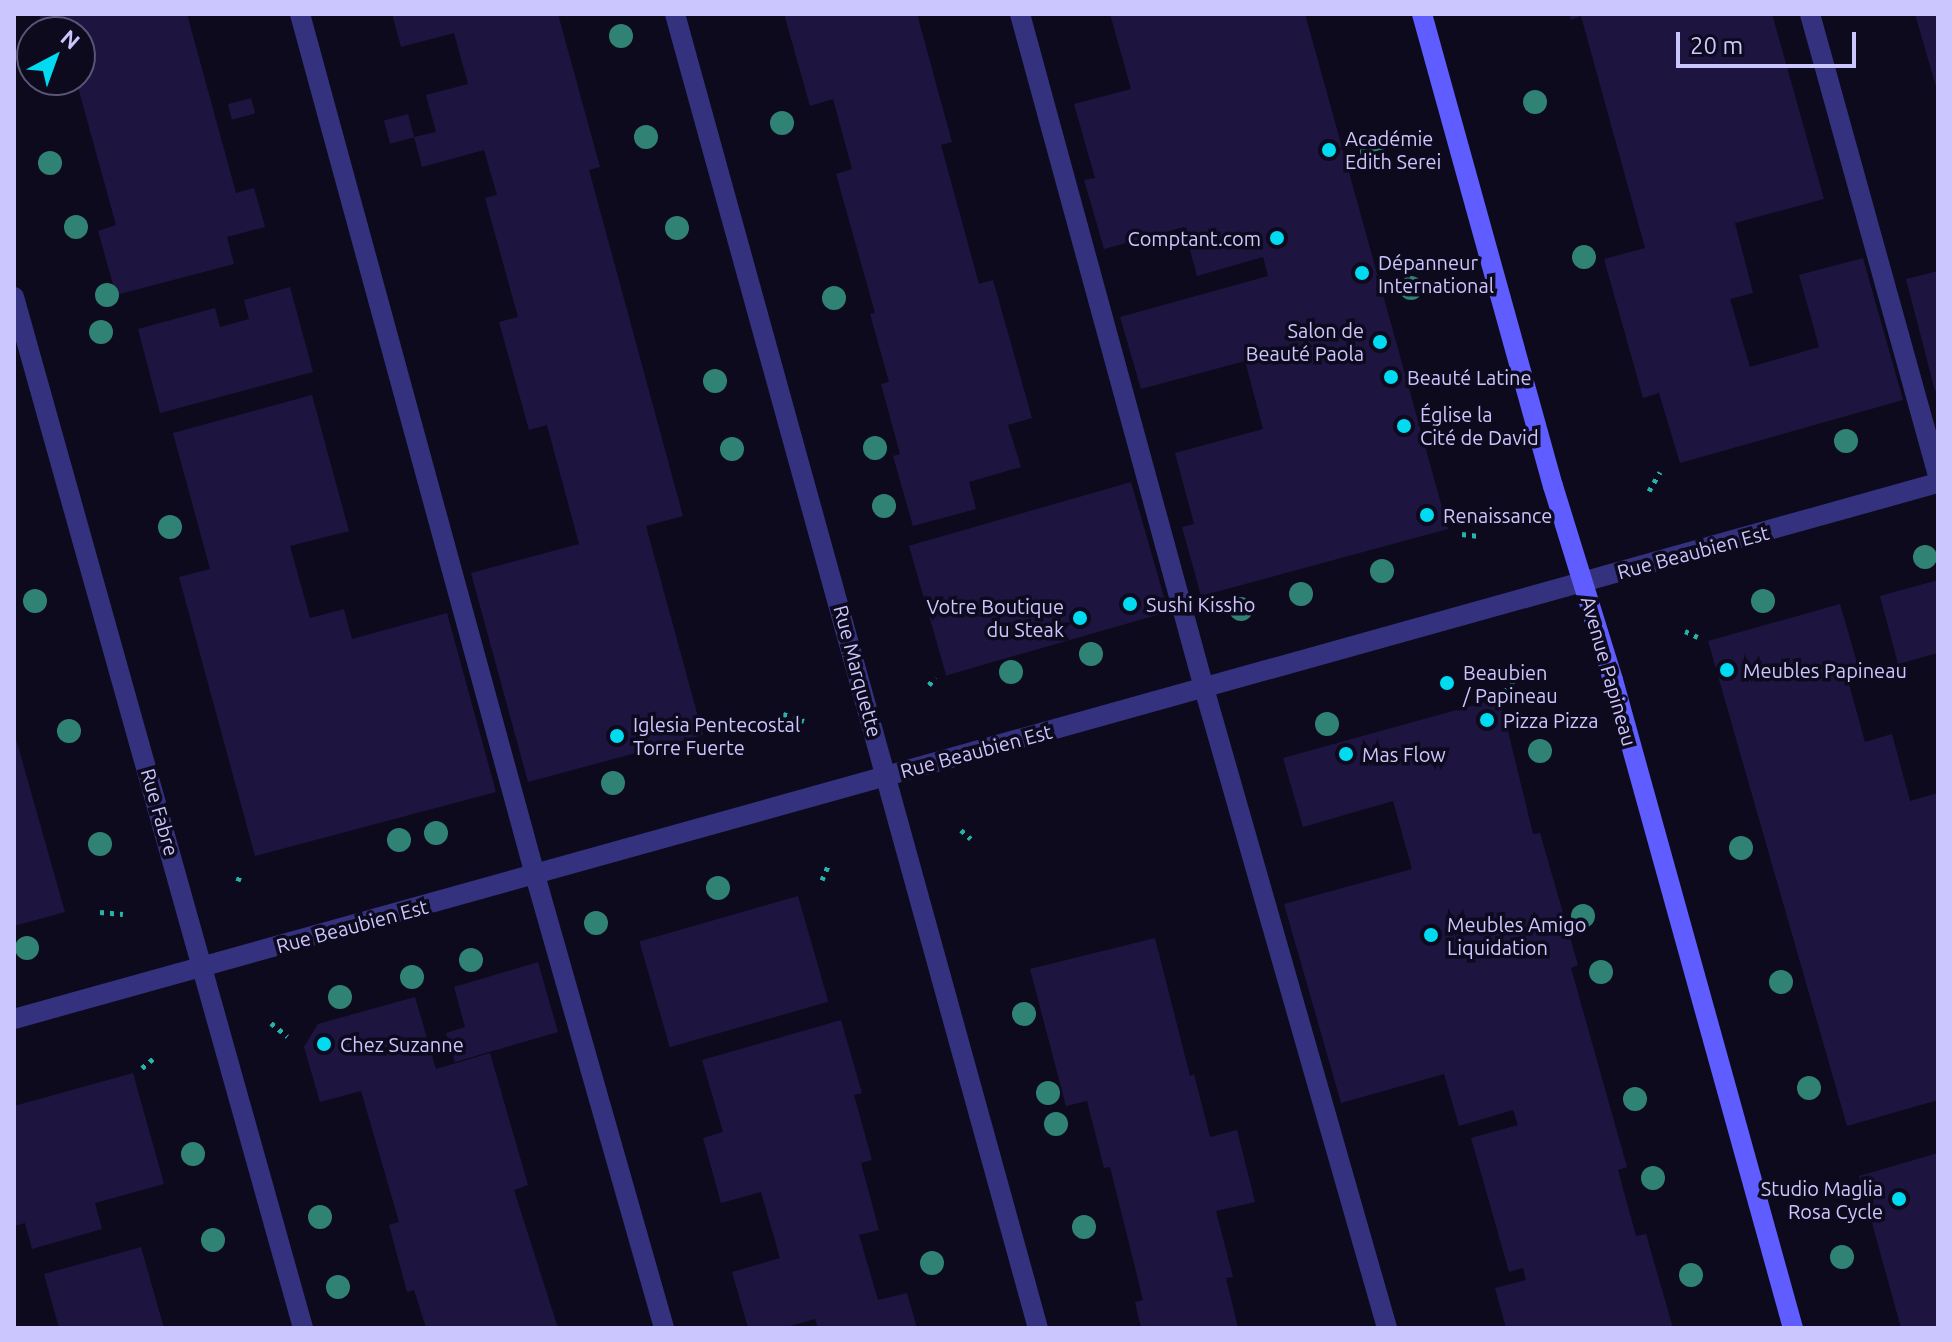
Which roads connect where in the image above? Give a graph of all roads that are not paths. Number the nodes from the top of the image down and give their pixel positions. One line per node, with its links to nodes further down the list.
1 (300, 14): 12 (street)
2 (675, 14): 11 (street, Rue Marquette)
3 (1020, 14): 10 (street)
4 (1422, 14): 9 (main road, Avenue Papineau)
5 (1810, 14): 7 (street)
6 (14, 297): 13 (street, Rue Fabre)
7 (1938, 477)
8 (1938, 483): 9 (street, Rue Beaubien Est)
9 (1583, 582): 10 (street, Rue Beaubien Est); 19 (main road, Avenue Papineau)
10 (1204, 688): 11 (street, Rue Beaubien Est); 18 (street)
11 (887, 775): 12 (street, Rue Beaubien Est); 17 (street, Rue Marquette)
12 (535, 875): 13 (street, Rue Beaubien Est); 16 (street)
13 (203, 968): 14 (street, Rue Beaubien Est); 15 (street, Rue Fabre)
14 (14, 1019)
15 (303, 1328)
16 (664, 1328)
17 (1038, 1328)
18 (1387, 1328)
19 (1793, 1328)

